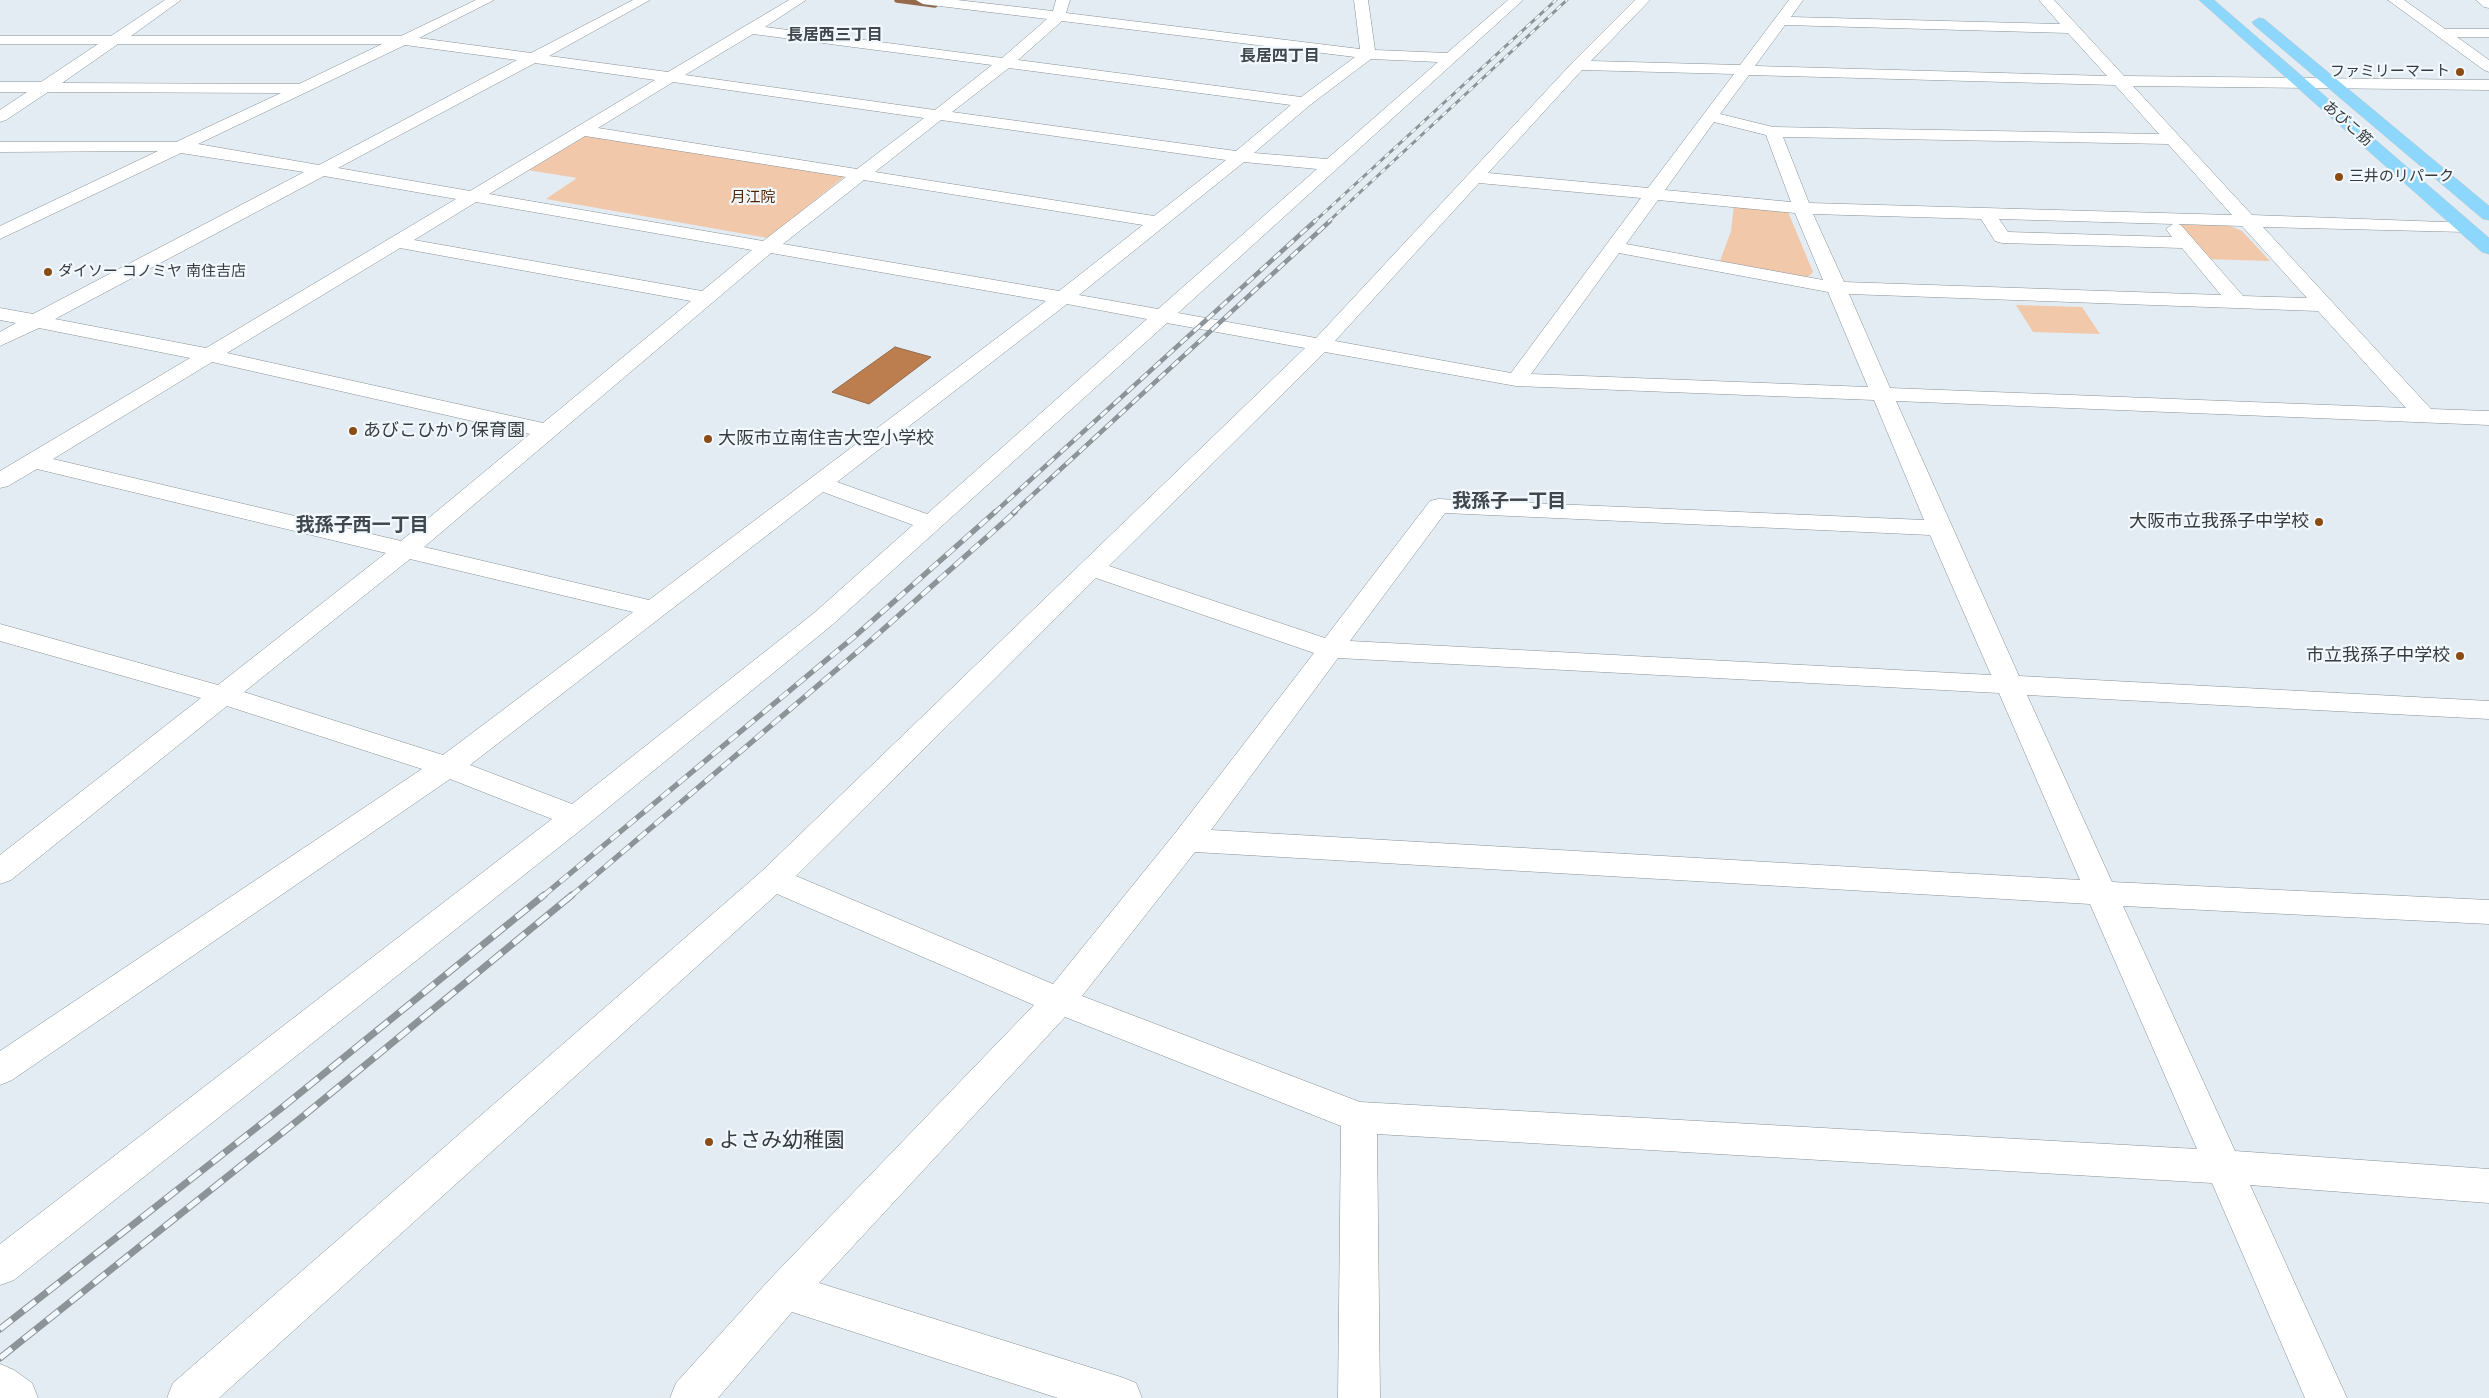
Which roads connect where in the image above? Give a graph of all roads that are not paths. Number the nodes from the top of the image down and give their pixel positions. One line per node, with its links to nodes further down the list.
1 (174, 0): 23 (street)
2 (487, 0): 24 (street)
3 (643, 0): 26 (street)
4 (799, 0): 18 (street)
5 (924, 0): 15 (street)
6 (1361, 0): 25 (street)
7 (1516, 0): 27 (street)
8 (1642, 0): 29 (street)
9 (1796, 0): 17 (street)
10 (2046, 0): 19 (street)
11 (2206, 0): 34 (main road, あびこ筋)
12 (2395, 0): 20 (street)
13 (2483, 0): 14 (street)
14 (2489, 4)
15 (1060, 8): 25 (street); 28 (street)
16 (2248, 13): 35 (main road, あびこ筋)
17 (1780, 21): 19 (street); 31 (street)
18 (750, 29): 28 (street); 32 (street)
19 (2072, 29): 33 (street)
20 (2441, 32): 21 (street); 30 (street)
21 (2489, 33)
22 (0, 40): 23 (street)
23 (116, 40): 24 (street); 38 (street)
24 (403, 40): 26 (street); 39 (street)
25 (1368, 54): 27 (street); 40 (street)
26 (534, 57): 32 (street); 51 (street)
27 (1449, 58): 50 (street)
28 (1005, 63): 40 (street); 41 (street)
29 (1578, 65): 31 (street); 53 (street)
30 (2489, 67)
31 (1746, 68): 33 (street); 42 (street)
32 (670, 77): 41 (street); 44 (street)
33 (2120, 81): 34 (street); 46 (street)
34 (2301, 84): 35 (street); 64 (main road, あびこ筋)
35 (2332, 85): 36 (street); 60 (main road, あびこ筋)
36 (2489, 85)
37 (0, 87): 38 (street)
38 (45, 87): 39 (street); 43 (street)
39 (304, 88): 48 (street)
40 (1304, 102): 49 (street)
41 (942, 114): 49 (street); 52 (street)
42 (1710, 116): 45 (street); 54 (street)
43 (0, 117)
44 (581, 130): 52 (street); 55 (street)
45 (1773, 132): 46 (street); 56 (street)
46 (2174, 139): 62 (street)
47 (0, 147): 48 (street)
48 (180, 148): 51 (street); 58 (street)
49 (1240, 157): 50 (street); 63 (street)
50 (1332, 165): 77 (street)
51 (319, 171): 55 (street); 78 (street)
52 (863, 175): 63 (street); 69 (street)
53 (1475, 177): 54 (street); 80 (street)
54 (1654, 193): 56 (street); 68 (street)
55 (470, 197): 66 (street); 69 (street)
56 (1802, 208): 59 (street); 71 (street)
57 (0, 214): 58 (street)
58 (39, 214): 65 (street)
59 (1987, 214): 61 (street); 67 (street)
60 (2489, 215)
61 (2166, 218): 62 (street); 67 (street)
62 (2245, 219): 64 (street); 75 (street)
63 (1157, 222): 73 (street)
64 (2465, 227): 70 (main road, あびこ筋)
65 (0, 233)
66 (396, 242): 72 (street); 81 (street)
67 (2187, 243): 74 (street)
68 (1614, 247): 71 (street); 82 (street)
69 (767, 248): 72 (street); 73 (street)
70 (2489, 248)
71 (1837, 288): 74 (street); 83 (street)
72 (707, 298): 86 (street)
73 (1064, 298): 77 (street); 89 (street)
74 (2237, 302): 75 (street)
75 (2325, 305): 84 (street)
76 (0, 314): 78 (street)
77 (1163, 315): 80 (street); 90 (street)
78 (33, 322): 79 (street); 81 (street)
79 (0, 340)
80 (1321, 344): 82 (street); 93 (street)
81 (209, 355): 86 (street); 87 (street)
82 (1516, 380): 83 (street)
83 (1884, 396): 84 (street); 91 (street)
84 (2426, 417): 85 (street)
85 (2489, 418)
86 (548, 431): 92 (street)
87 (34, 461): 88 (street); 92 (street)
88 (0, 481)
89 (821, 484): 90 (street); 94 (street)
90 (930, 523): 101 (street)
91 (1939, 528): 96 (street); 97 (street)
92 (404, 551): 94 (street); 98 (street)
93 (1093, 569): 96 (street); 104 (street)
94 (656, 610): 100 (street)
95 (0, 632): 98 (street)
96 (1330, 649): 97 (street); 102 (street)
97 (2009, 686): 99 (street); 105 (street)
98 (222, 694): 100 (street); 103 (street)
99 (2489, 710)
100 (447, 767): 101 (street); 108 (street)
101 (576, 817): 112 (street)
102 (1187, 840): 105 (street); 107 (street)
103 (0, 872)
104 (773, 879): 107 (street); 116 (street)
105 (2101, 893): 106 (street); 110 (street)
106 (2489, 912)
107 (1059, 1001): 109 (street); 113 (street)
108 (0, 1070)
109 (1360, 1117): 110 (street); 119 (street)
110 (2223, 1167): 111 (street); 120 (street)
111 (2489, 1186)
112 (0, 1267)
113 (785, 1291): 117 (street); 118 (street)
114 (0, 1384): 115 (street)
115 (17, 1398)
116 (188, 1398)
117 (691, 1398)
118 (1121, 1398)
119 (1359, 1398)
120 (2326, 1398)

